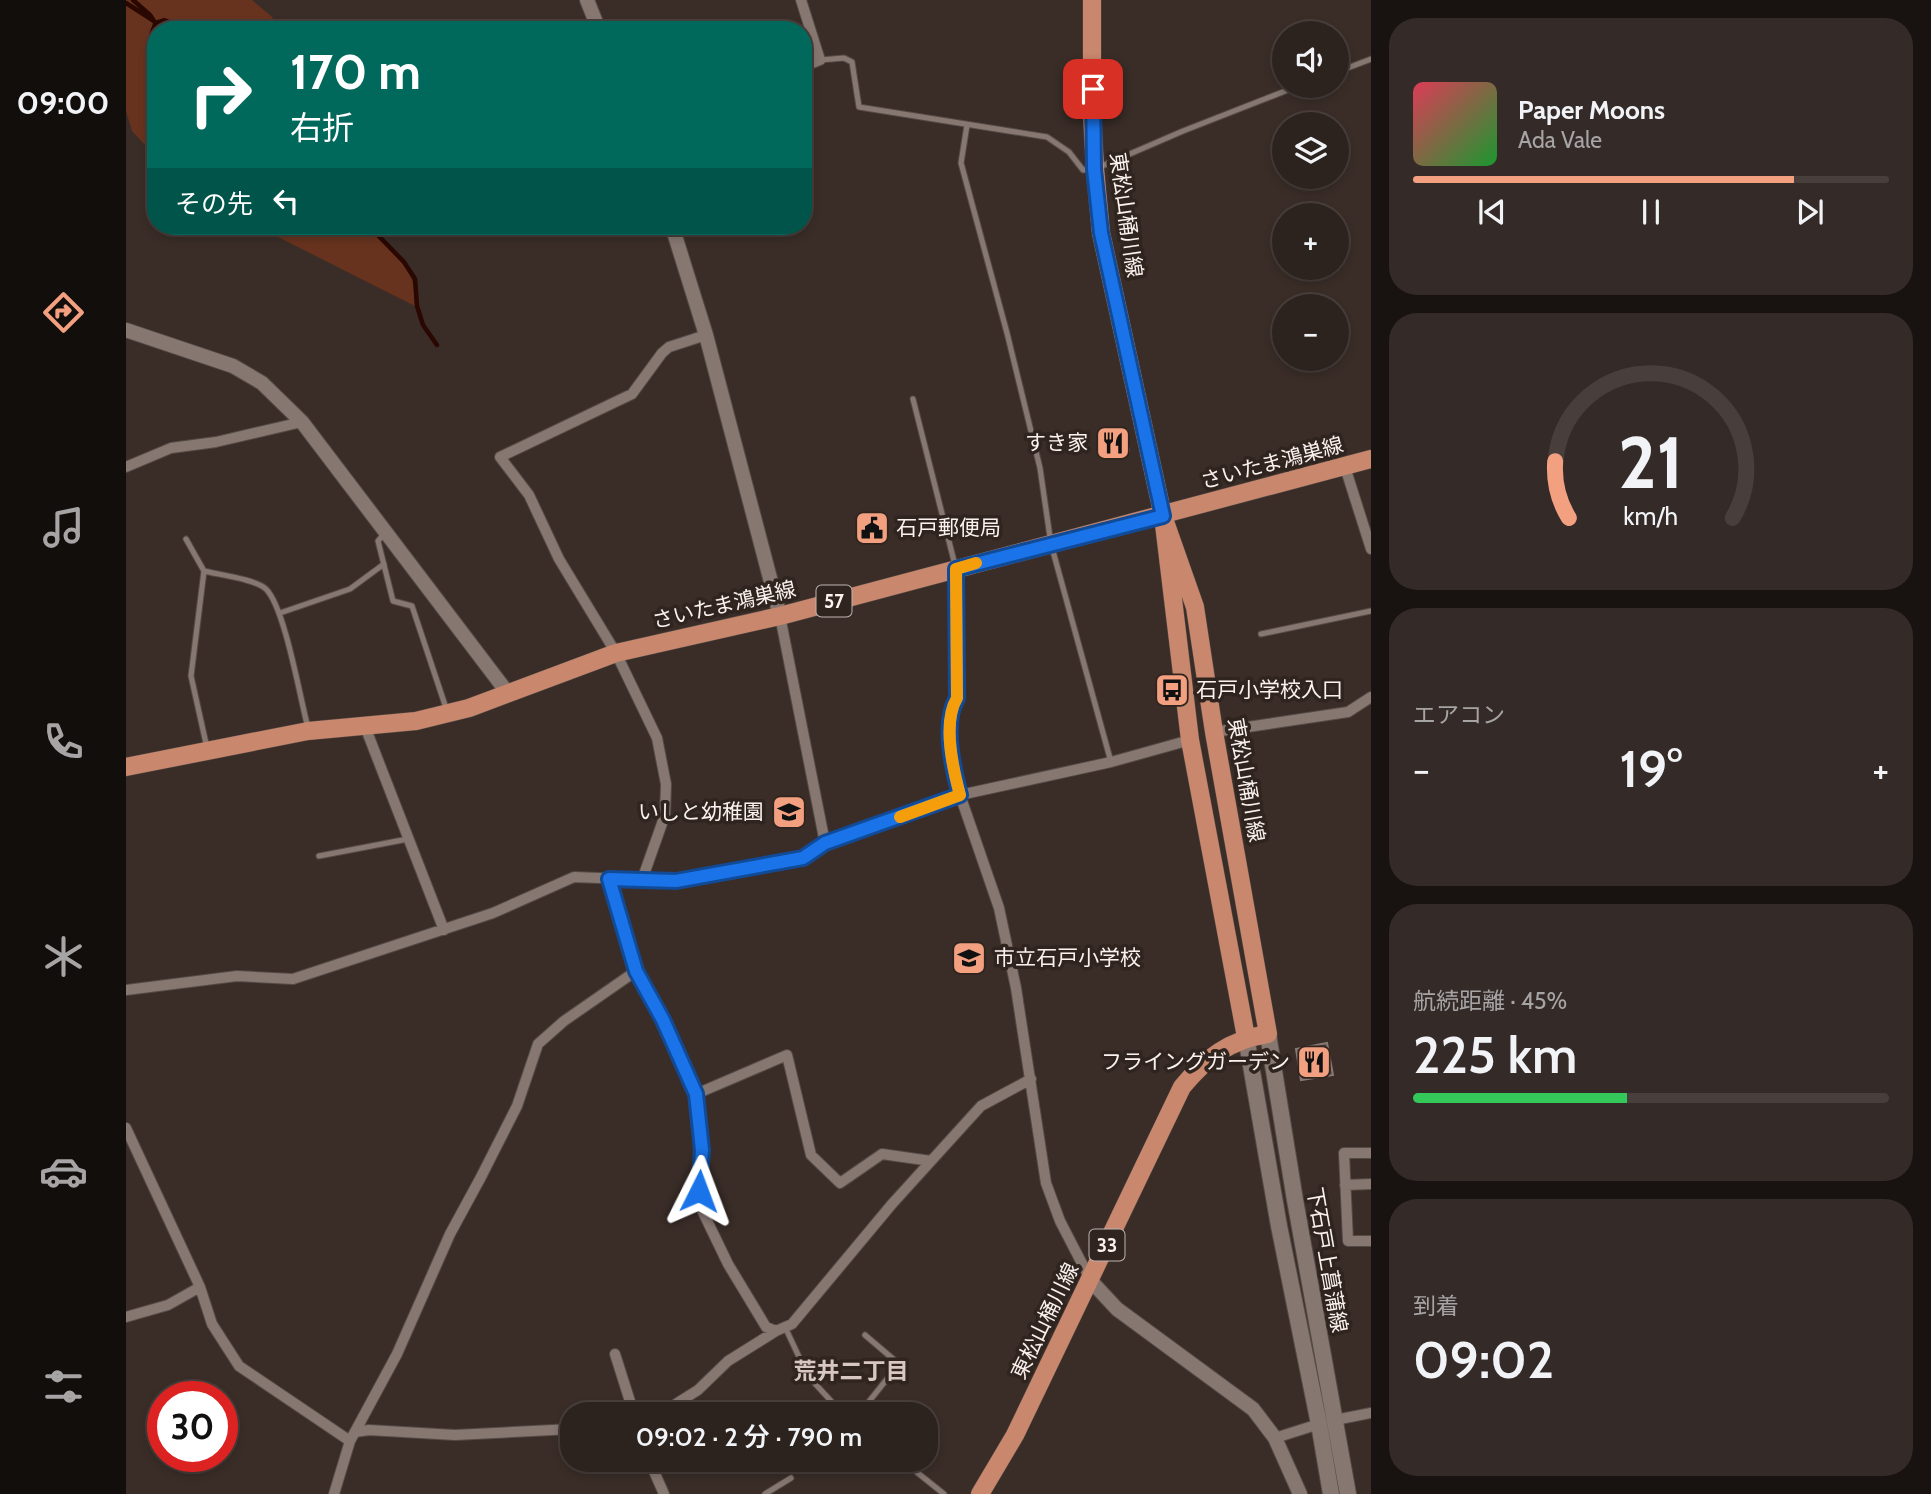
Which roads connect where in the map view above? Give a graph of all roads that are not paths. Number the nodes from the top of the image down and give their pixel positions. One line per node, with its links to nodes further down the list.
1 (587, 0): 4 (street)
2 (801, 0): 5 (street)
3 (1093, 0): 13 (main road, 東松山桶川線)
4 (595, 21)
5 (808, 21)
6 (812, 35): 8 (street)
7 (1371, 59): 10 (lane)
8 (820, 60): 9 (street); 12 (lane)
9 (812, 63)
10 (1349, 67)
11 (1272, 96): 13 (lane)
12 (967, 125): 13 (lane); 25 (lane)
13 (1094, 169): 22 (main road, 東松山桶川線)
14 (675, 235): 16 (street)
15 (126, 330): 18 (street)
16 (706, 335): 32 (street); 34 (street)
17 (913, 399): 28 (lane)
18 (302, 422): 20 (street); 23 (street)
19 (1371, 460): 21 (main road, さいたま鴻巣線 / 57)
20 (126, 467)
21 (1345, 467): 22 (main road, さいたま鴻巣線 / 57); 26 (street)
22 (1163, 516): 25 (main road, さいたま鴻巣線 / 57); 40 (main road, 東松山桶川線); 41 (main road, 東松山桶川線)
23 (386, 532): 27 (lane); 35 (street)
24 (186, 539): 29 (lane)
25 (1051, 544): 28 (main road, さいたま鴻巣線 / 57); 43 (lane)
26 (1371, 549)
27 (384, 564): 31 (lane); 37 (lane)
28 (956, 569): 32 (main road, さいたま鴻巣線 / 57); 45 (lane)
29 (204, 571): 31 (lane); 42 (lane)
30 (1371, 611): 33 (lane)
31 (279, 613): 39 (lane)
32 (780, 616): 34 (main road, さいたま鴻巣線 / 57); 47 (street)
33 (1261, 634)
34 (616, 653): 35 (main road, さいたま鴻巣線 / 57); 50 (street)
35 (507, 692): 38 (main road, さいたま鴻巣線 / 57)
36 (1371, 697): 40 (street)
37 (445, 705)
38 (364, 724): 39 (main road, さいたま鴻巣線 / 57); 46 (street)
39 (308, 731): 42 (main road, さいたま鴻巣線 / 57)
40 (1214, 732): 54 (main road, 東松山桶川線)
41 (1190, 740): 43 (street); 55 (main road, 東松山桶川線)
42 (208, 751): 44 (main road, さいたま鴻巣線 / 57)
43 (1111, 762): 45 (street)
44 (126, 767)
45 (960, 795): 47 (street); 56 (street)
46 (408, 839): 48 (lane); 51 (street)
47 (825, 843): 50 (street)
48 (319, 856)
49 (609, 879): 50 (street); 51 (street); 52 (street)
50 (642, 880)
51 (444, 930): 53 (street)
52 (636, 971): 57 (street); 77 (street)
53 (126, 990)
54 (1268, 1034): 55 (main road, 東松山桶川線 / 33); 75 (main road, 下石戸上菖蒲線)
55 (1246, 1037): 64 (main road, 東松山桶川線 / 33); 75 (main road, 下石戸上菖蒲線)
56 (1031, 1079): 60 (street); 64 (street)
57 (696, 1094): 60 (street); 67 (street)
58 (126, 1128): 65 (street)
59 (1371, 1153): 62 (street)
60 (931, 1161): 67 (street)
61 (1371, 1184): 62 (street)
62 (1345, 1185): 63 (street)
63 (1371, 1241)
64 (1090, 1280): 78 (street); 86 (main road, 東松山桶川線 / 33)
65 (200, 1287): 66 (street); 77 (street)
66 (126, 1317)
67 (780, 1329): 71 (street); 72 (lane)
68 (865, 1335): 73 (lane)
69 (615, 1354): 70 (street)
70 (630, 1402)
71 (679, 1402)
72 (832, 1402)
73 (869, 1402)
74 (1371, 1413): 75 (street)
75 (1327, 1422): 78 (street); 88 (main road, 下石戸上菖蒲線); 89 (main road, 下石戸上菖蒲線)
76 (560, 1430): 77 (street)
77 (352, 1436): 82 (street)
78 (1275, 1438): 87 (street)
79 (654, 1472): 83 (street)
80 (916, 1472): 85 (lane)
81 (791, 1478): 84 (lane)
82 (334, 1494)
83 (664, 1494)
84 (765, 1494)
85 (944, 1494)
86 (980, 1494)
87 (1300, 1494)
88 (1331, 1494)
89 (1348, 1494)

